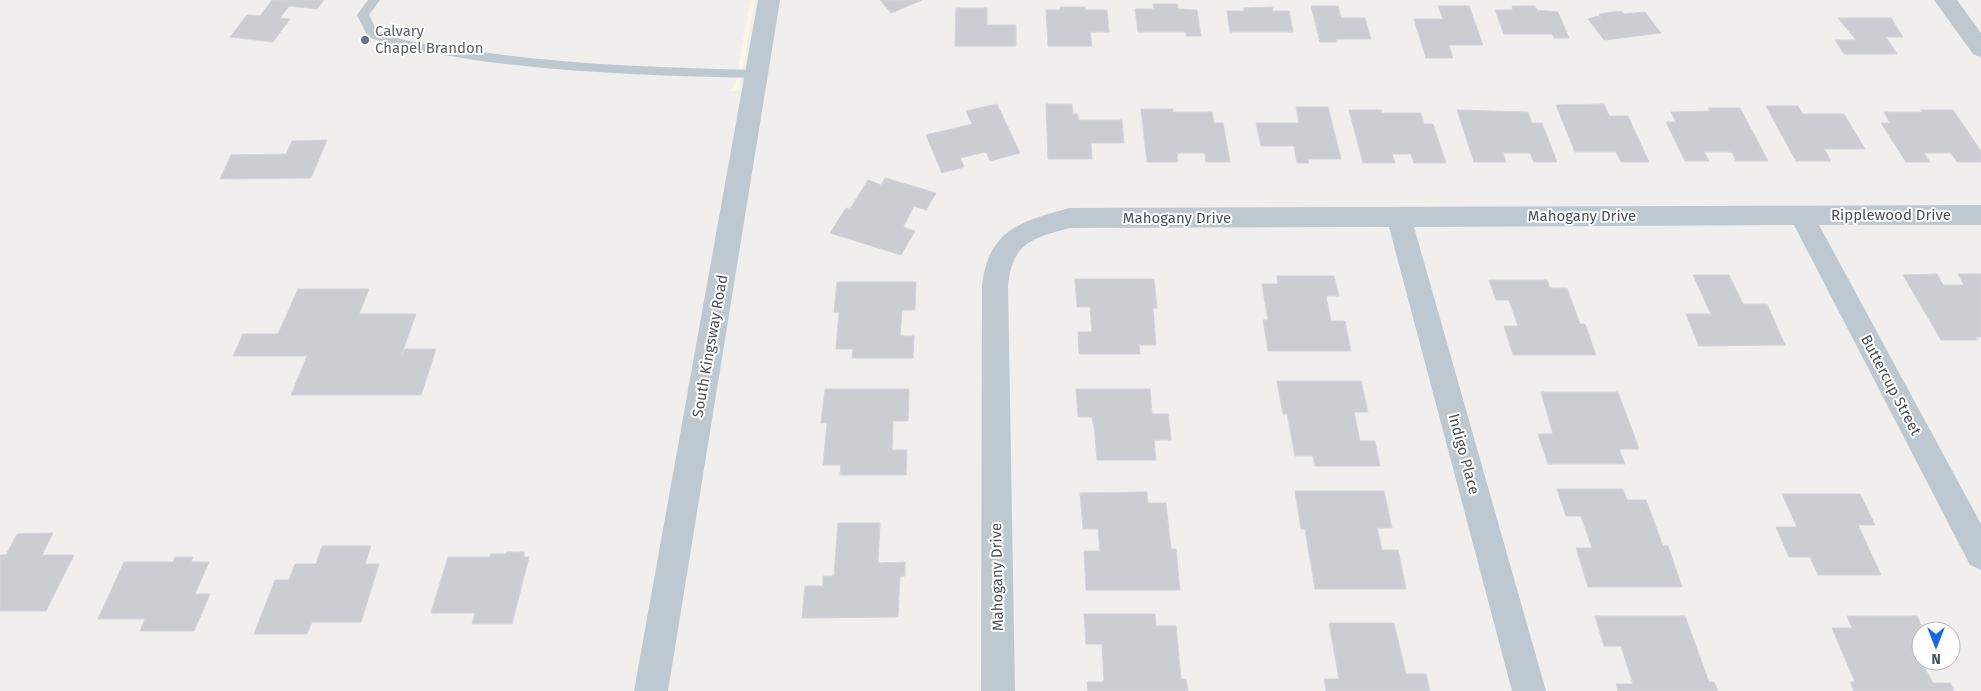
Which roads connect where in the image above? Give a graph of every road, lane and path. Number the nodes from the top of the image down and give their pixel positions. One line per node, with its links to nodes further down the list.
1 (374, 0): 5 (lane)
2 (769, 0): 5 (street, South Kingsway Road)
3 (1945, 0): 4 (street)
4 (1981, 48)
5 (757, 74): 10 (street, South Kingsway Road)
6 (1801, 215): 7 (street, Ripplewood Drive); 8 (street, Mahogany Drive); 9 (street, Buttercup Street)
7 (1981, 215)
8 (1399, 217): 11 (street, Mahogany Drive); 12 (street, Indigo Place)
9 (1981, 555)
10 (651, 691)
11 (998, 691)
12 (1529, 691)

